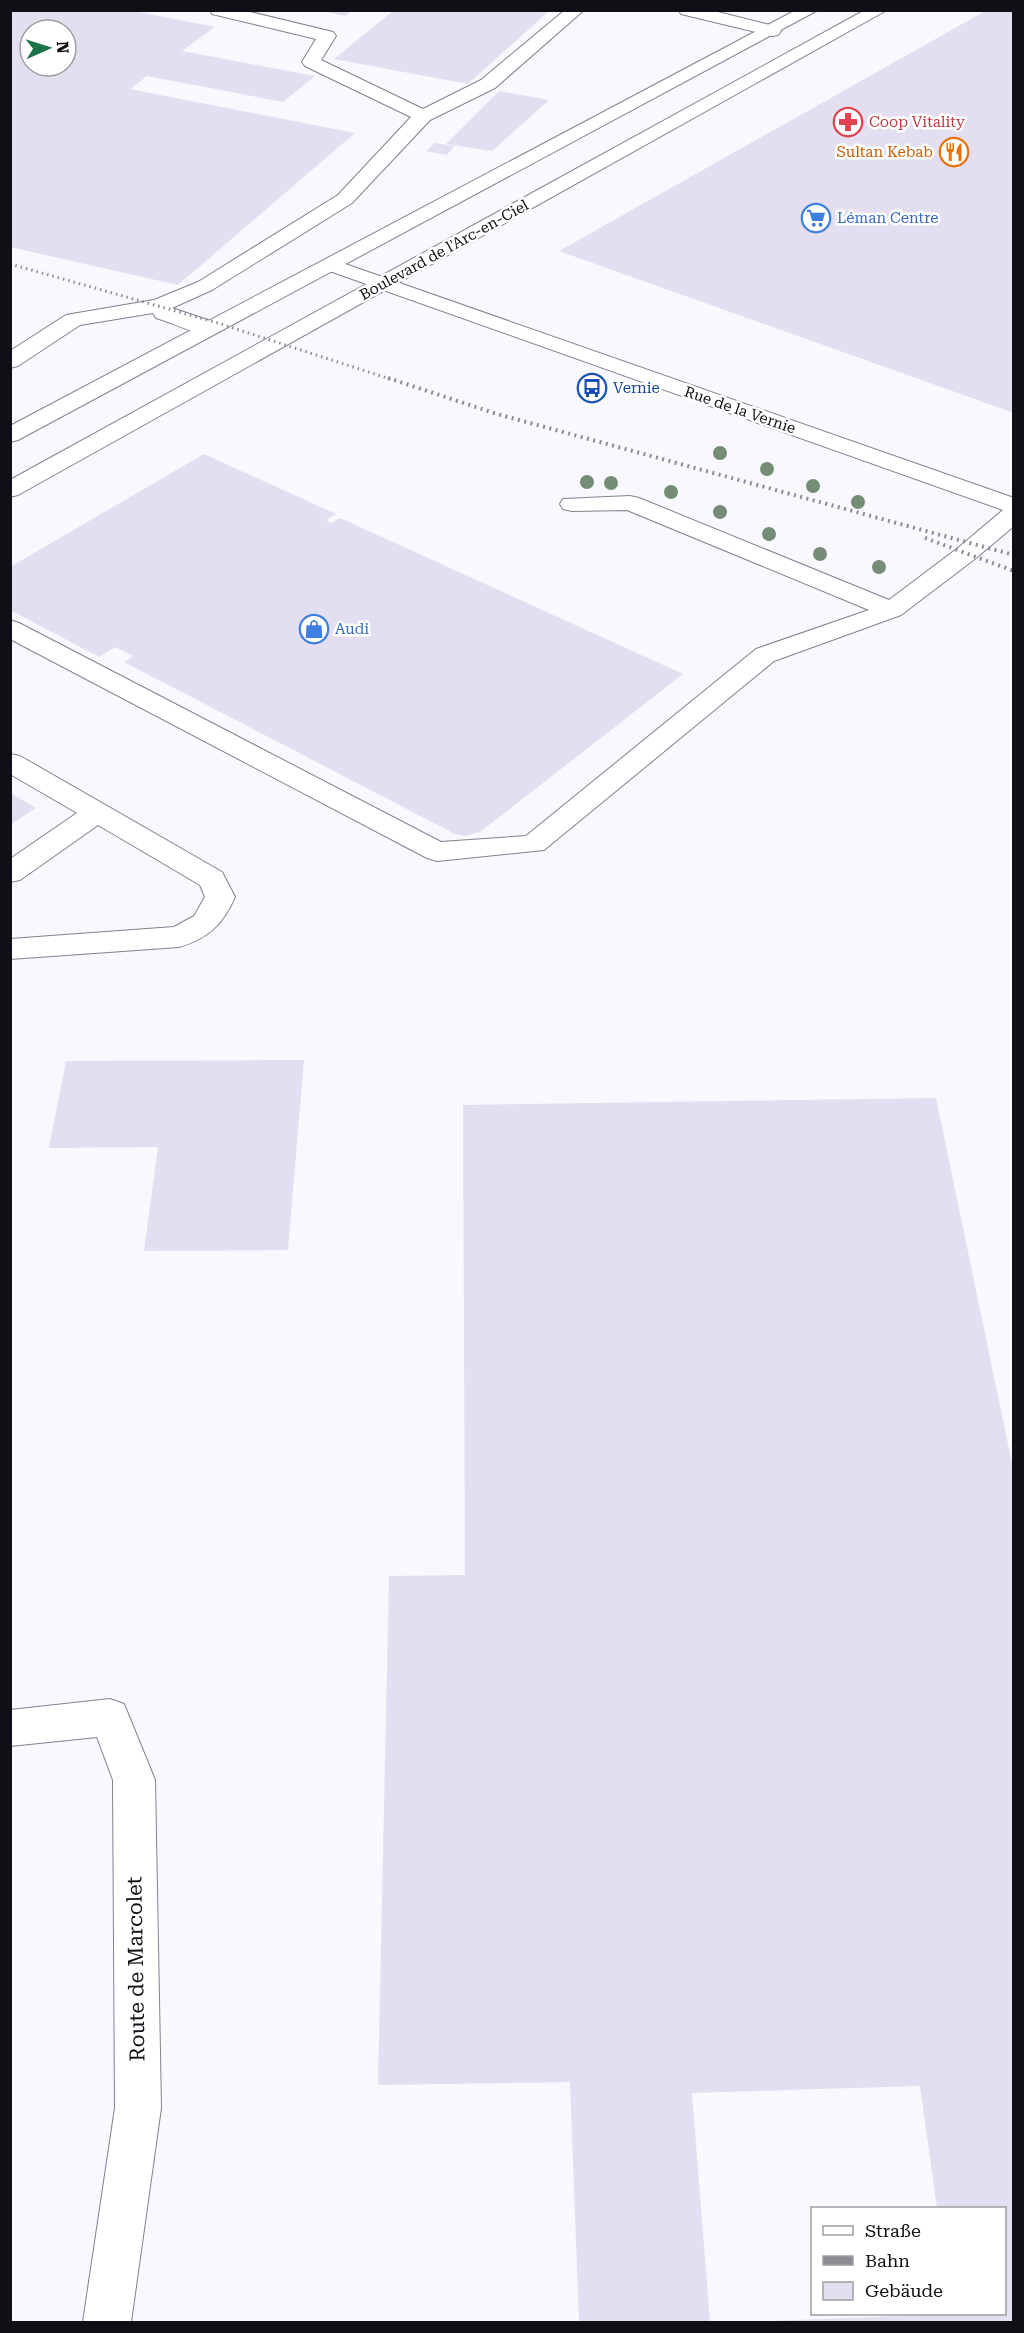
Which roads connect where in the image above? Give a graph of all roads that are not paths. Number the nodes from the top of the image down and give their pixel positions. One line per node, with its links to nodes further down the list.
1 (218, 10): 7 (main road)
2 (576, 10): 7 (main road)
3 (687, 10): 6 (main road)
4 (810, 10): 6 (main road)
5 (879, 10): 9 (main road, Boulevard de l'Arc-en-Ciel)
6 (772, 31): 8 (main road)
7 (423, 116): 10 (main road)
8 (330, 265): 9 (main road, Rue de la Vernie); 11 (main road)
9 (383, 283): 14 (main road, Boulevard de l'Arc-en-Ciel); 16 (main road, Rue de la Vernie)
10 (159, 306): 11 (main road); 12 (main road)
11 (208, 328): 13 (main road)
12 (10, 361)
13 (10, 435)
14 (10, 490)
15 (572, 504): 18 (main road)
16 (1014, 506)
17 (1014, 513): 18 (main road)
18 (892, 610): 19 (main road)
19 (10, 628)
20 (10, 762): 21 (main road)
21 (97, 812): 22 (main road); 23 (main road)
22 (10, 873)
23 (10, 949)
24 (10, 1728): 25 (main road, Route de Marcolet)
25 (107, 2322)

